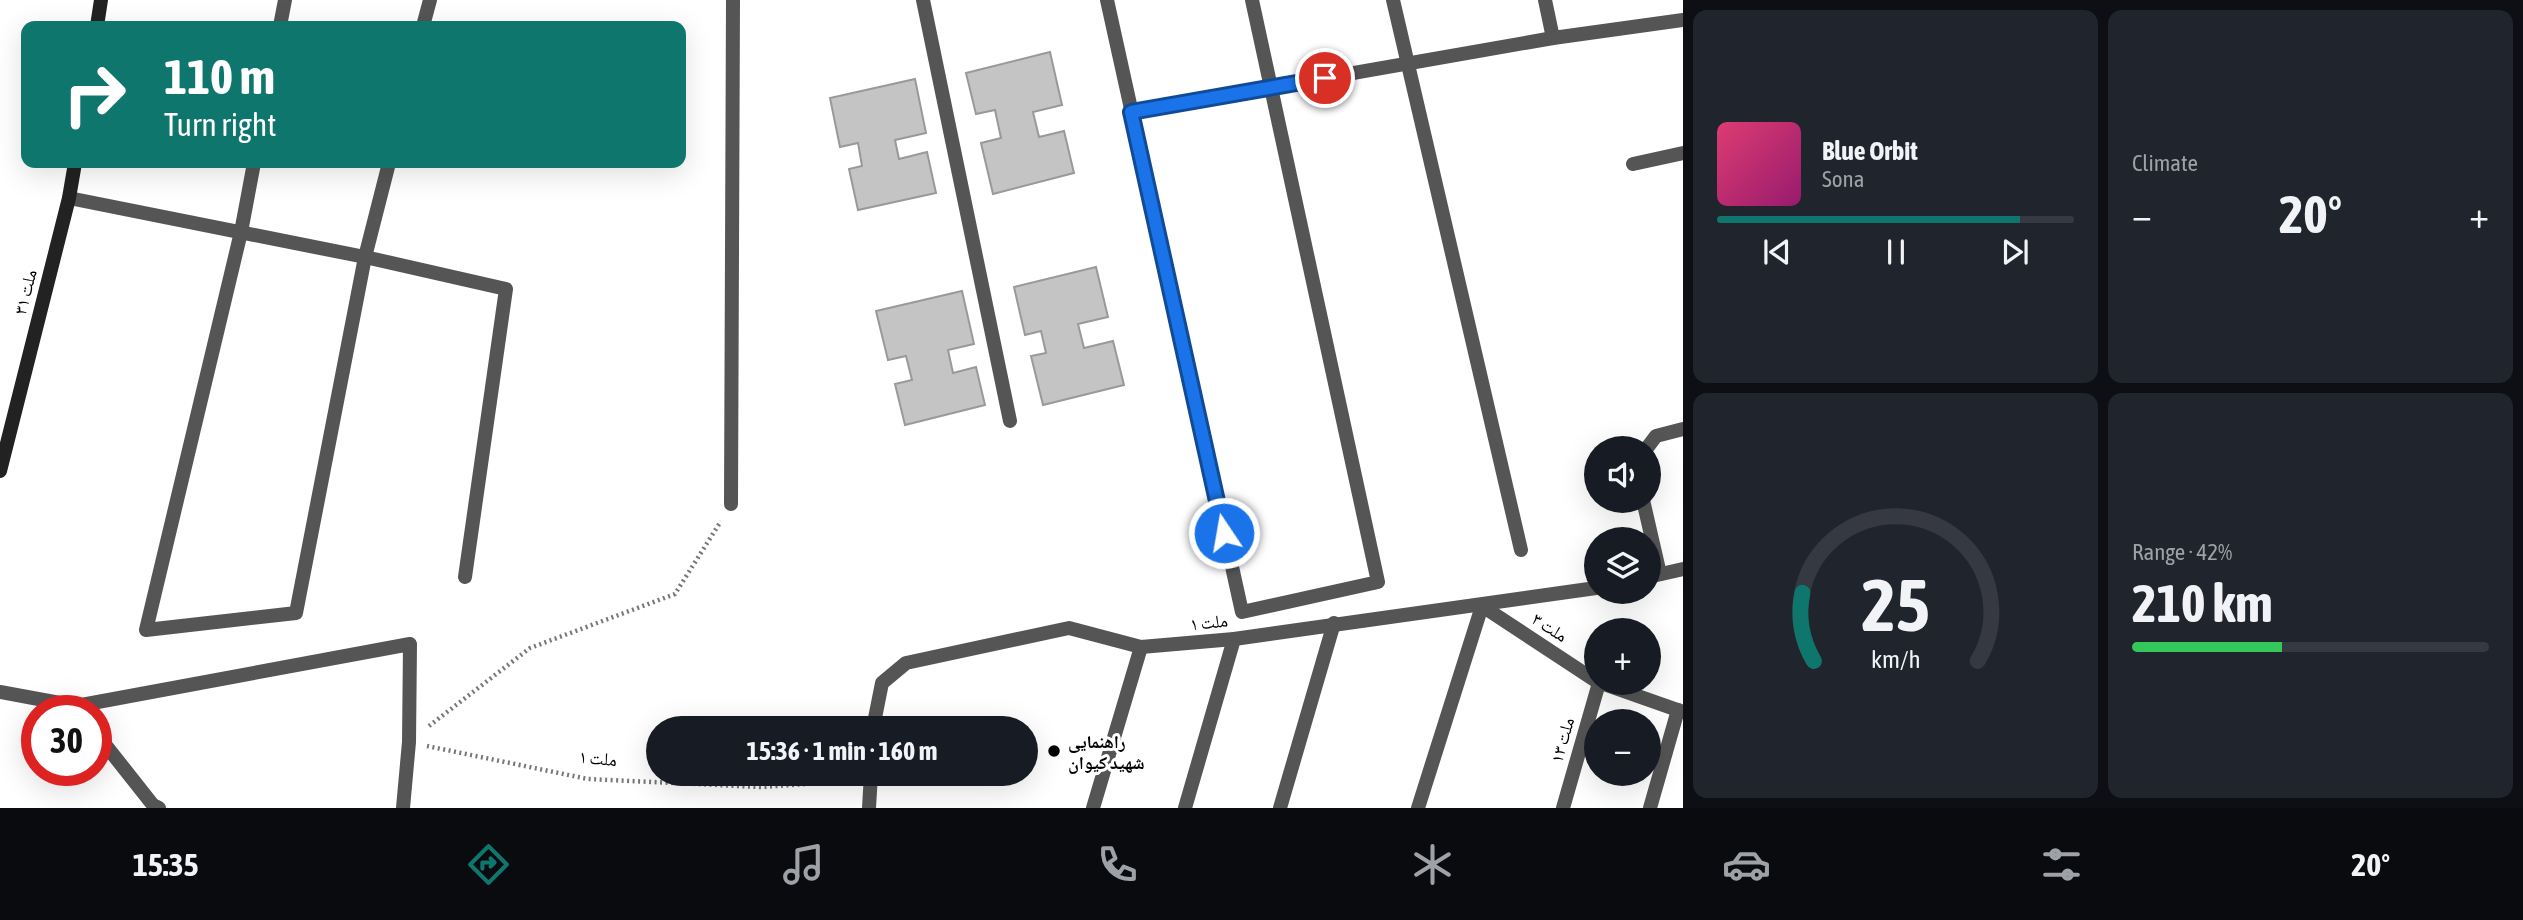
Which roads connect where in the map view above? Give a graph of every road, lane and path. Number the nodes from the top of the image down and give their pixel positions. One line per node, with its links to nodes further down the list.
1 (101, 0): 11 (street)
2 (285, 0): 12 (street)
3 (430, 0): 13 (street)
4 (733, 0): 30 (street)
5 (923, 0): 26 (street)
6 (1107, 0): 17 (street)
7 (1252, 0): 16 (street)
8 (1393, 0): 15 (street)
9 (1545, 0): 14 (street)
10 (1683, 20): 14 (street)
11 (98, 21)
12 (281, 21)
13 (424, 21)
14 (1553, 38): 15 (street)
15 (1406, 65): 16 (street); 31 (street)
16 (1271, 88): 17 (street); 17 (street)
17 (1131, 112)
18 (1683, 153): 19 (street)
19 (1633, 164)
20 (74, 168): 23 (street, ملت ۳۱)
21 (253, 168): 24 (street)
22 (388, 168): 25 (street)
23 (69, 198): 24 (street); 29 (street, ملت ۳۱)
24 (241, 232): 25 (street); 25 (street)
25 (365, 257): 34 (street)
26 (1010, 421)
27 (1683, 429): 28 (street)
28 (1656, 436)
29 (0, 471)
30 (731, 504): 48 (path)
31 (1521, 550)
32 (1683, 569): 33 (street)
33 (1661, 574)
34 (465, 577)
35 (1584, 590): 36 (street, ملت ۱)
36 (1482, 606): 37 (street, ملت ۱); 40 (street, ملت ۳); 60 (street)
37 (1334, 623): 38 (street, ملت ۱); 59 (street)
38 (1234, 639): 39 (street, ملت ۱); 58 (street)
39 (1141, 647): 47 (street, ملت ۱); 57 (street)
40 (1584, 673)
41 (0, 692): 44 (street)
42 (1594, 695): 61 (street, ملت ۱۳)
43 (1635, 695): 46 (street, ملت ۳)
44 (21, 696)
45 (112, 701): 48 (street)
46 (1680, 711): 62 (street)
47 (875, 716)
48 (409, 742): 50 (path, ملت ۱); 55 (street)
49 (112, 753): 54 (street)
50 (646, 782)
51 (739, 786): 52 (path, ملت ۱)
52 (771, 786)
53 (870, 786): 56 (street)
54 (159, 808)
55 (403, 808)
56 (869, 808)
57 (1093, 808)
58 (1185, 808)
59 (1280, 808)
60 (1418, 808)
61 (1563, 808)
62 (1650, 808)

